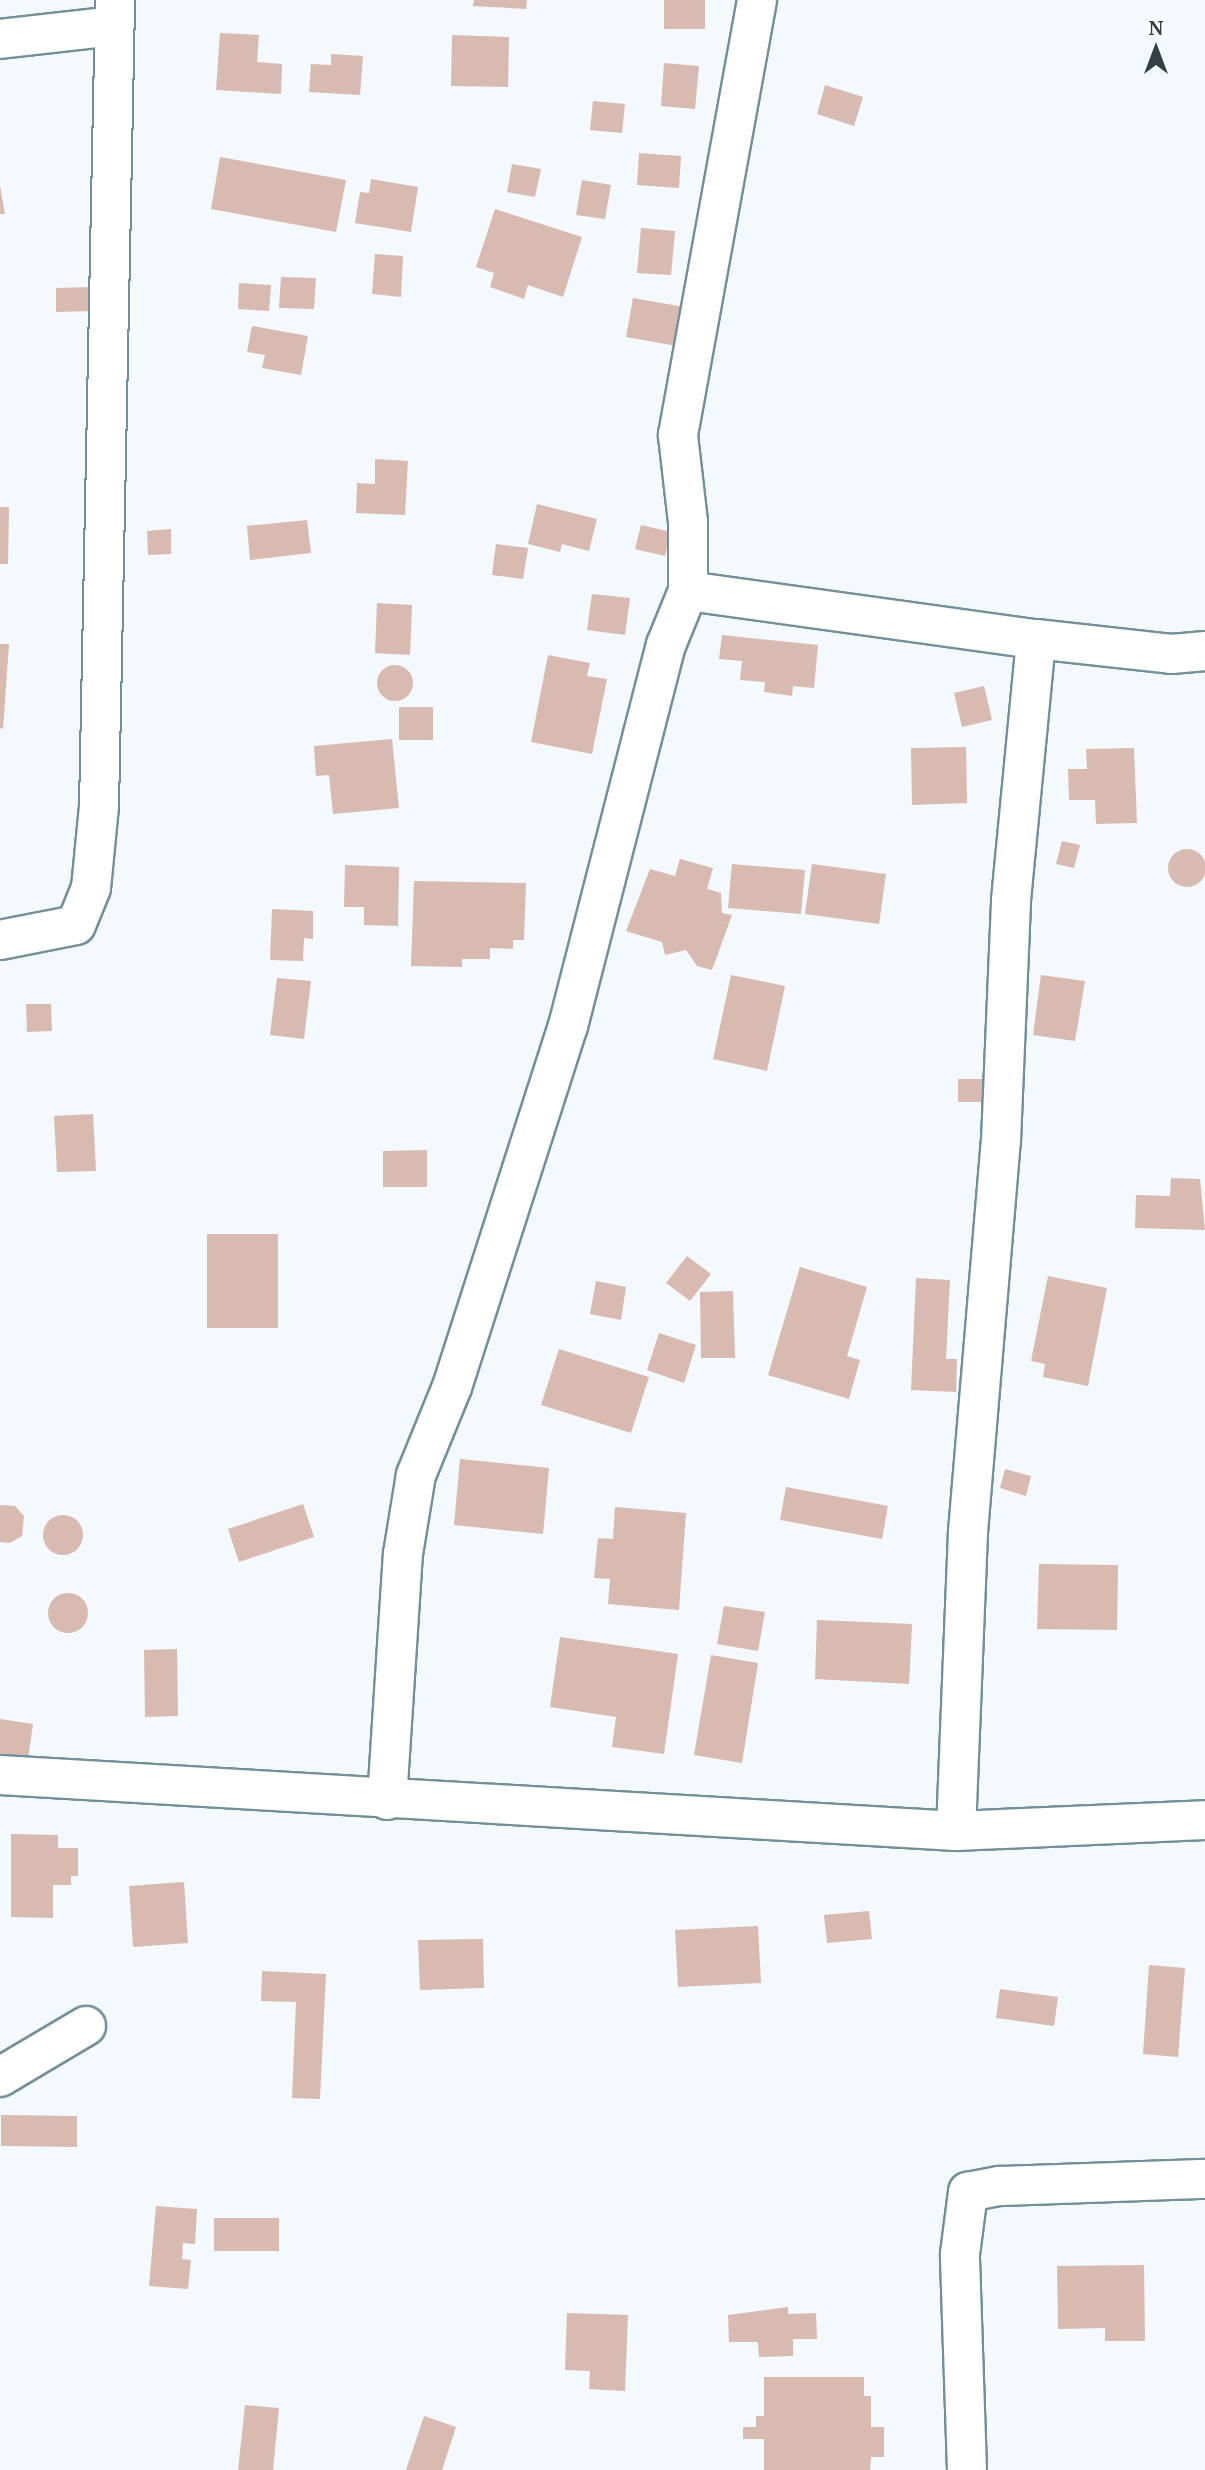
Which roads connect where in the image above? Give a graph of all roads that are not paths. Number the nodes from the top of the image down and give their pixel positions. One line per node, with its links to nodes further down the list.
1 (757, 0): 4 (street)
2 (115, 13): 3 (street); 7 (street)
3 (0, 39)
4 (688, 591): 5 (street); 9 (street)
5 (1036, 639): 6 (street); 11 (street)
6 (1205, 651)
7 (0, 940)
8 (0, 1775): 9 (street)
9 (387, 1800): 11 (street)
10 (1205, 1820): 11 (street)
11 (956, 1831)
12 (86, 2026): 13 (street)
13 (0, 2077)
14 (1205, 2179): 15 (street)
15 (967, 2470)

